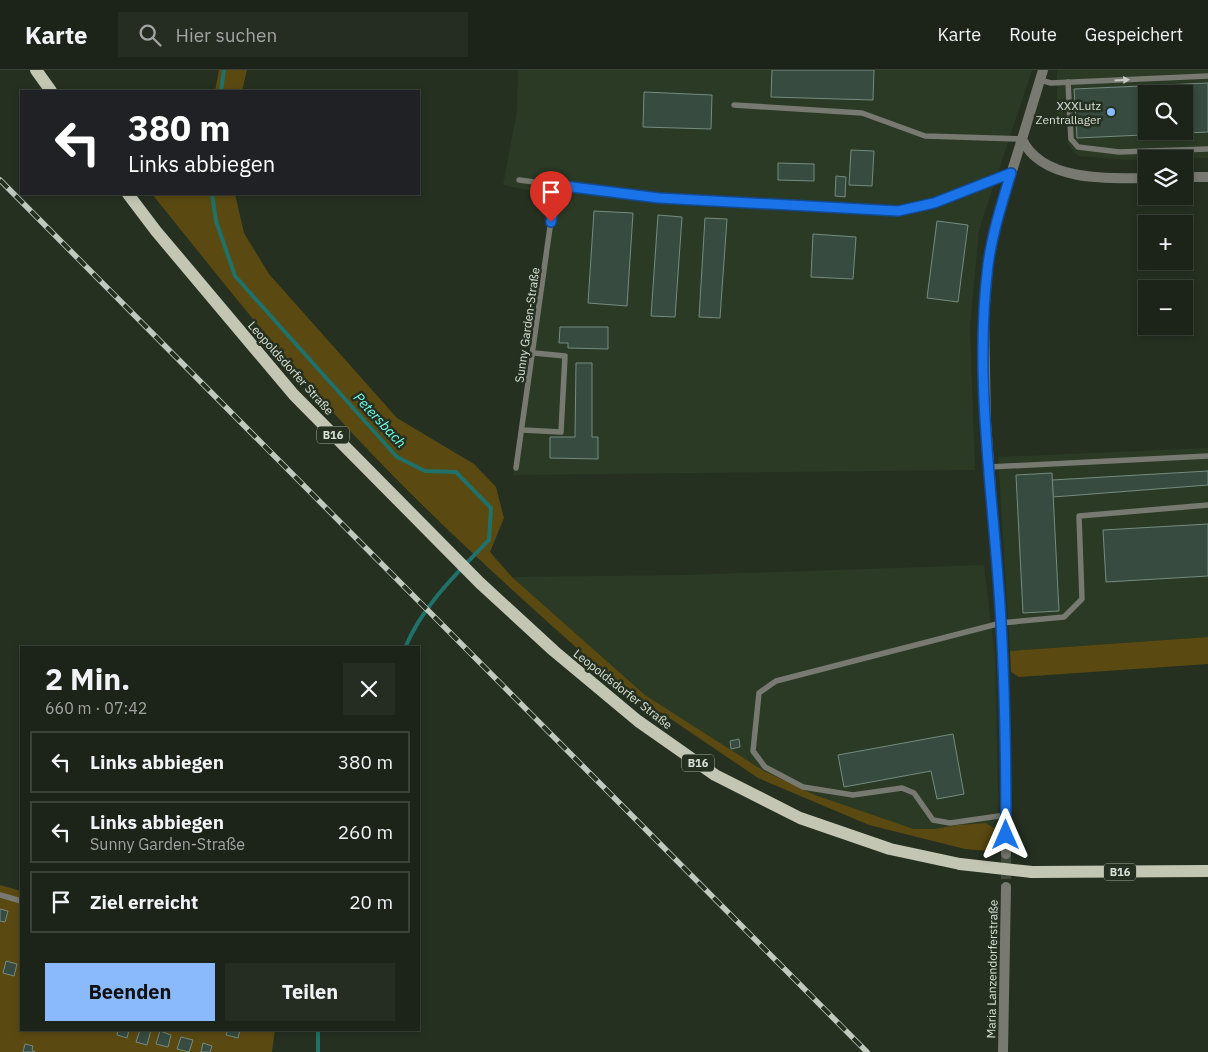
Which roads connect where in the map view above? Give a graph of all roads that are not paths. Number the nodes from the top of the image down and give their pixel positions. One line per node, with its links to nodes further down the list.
1 (36, 70): 5 (main road)
2 (1041, 75): 4 (lane); 7 (street)
3 (1208, 76): 4 (lane, one-way to 3)
4 (1070, 82): 8 (lane)
5 (50, 90)
6 (734, 104): 7 (lane)
7 (1022, 139): 9 (street); 12 (street)
8 (1208, 149)
9 (1011, 173): 14 (lane); 19 (street)
10 (1193, 177): 11 (street)
11 (1208, 177)
12 (1138, 178)
13 (519, 180): 14 (lane)
14 (556, 185): 16 (lane, Sunny Garden-Straße)
15 (129, 195): 25 (main road, Leopoldsdorfer Straße / B16, bridge)
16 (534, 353): 17 (lane, Sunny Garden-Straße); 17 (lane)
17 (523, 430): 20 (lane, Sunny Garden-Straße)
18 (1208, 456): 19 (lane)
19 (990, 466): 22 (street)
20 (516, 468)
21 (1208, 505): 22 (lane)
22 (1001, 623): 23 (street); 23 (lane)
23 (1006, 815): 24 (street)
24 (1006, 854)
25 (1208, 871)
26 (1006, 887): 29 (street, Maria Lanzendorferstraße)
27 (0, 895): 28 (lane)
28 (20, 901)
29 (1003, 1052)

